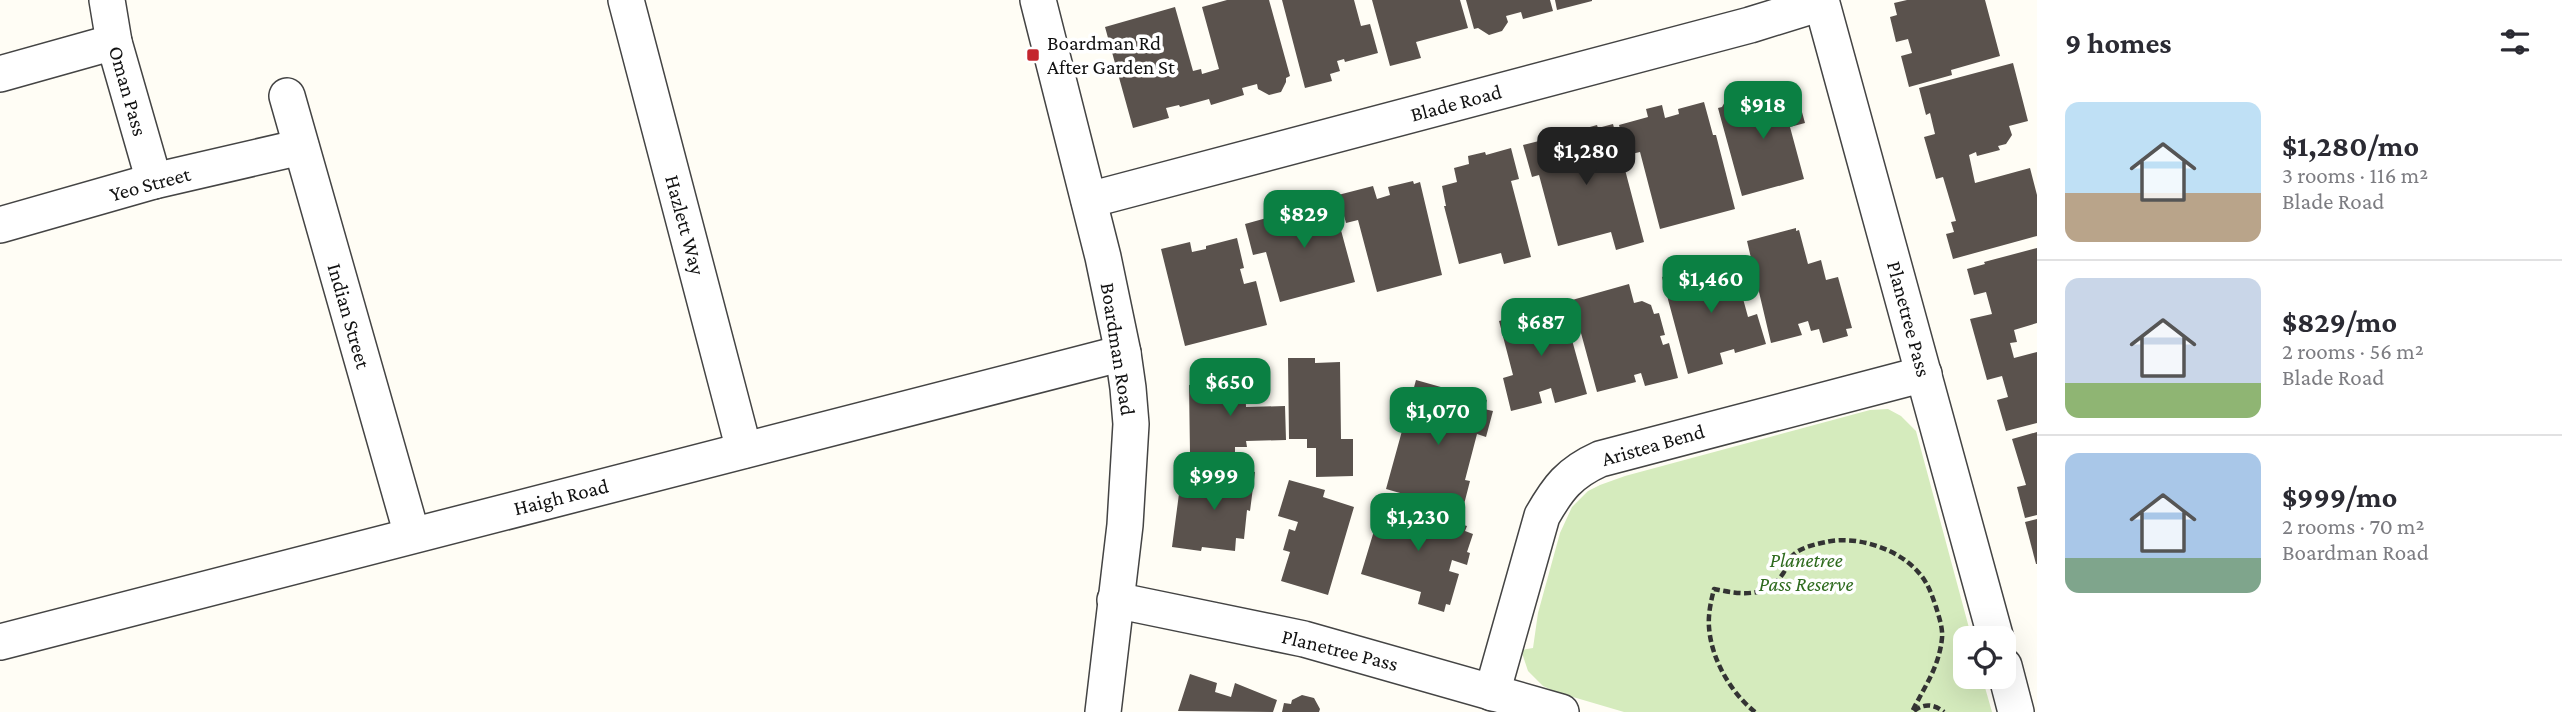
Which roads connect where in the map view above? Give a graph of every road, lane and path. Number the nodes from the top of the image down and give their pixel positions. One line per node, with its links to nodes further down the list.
1 (107, 0): 5 (street, Oman Pass)
2 (626, 0): 14 (street, Hazlett Way)
3 (1038, 0): 10 (street, Boardman Road)
4 (1821, 2): 10 (street, Blade Road); 13 (street, Planetree Pass)
5 (114, 42): 6 (street); 9 (street, Oman Pass)
6 (0, 74)
7 (287, 96): 8 (street, Indian Street)
8 (301, 147): 9 (street, Yeo Street); 15 (street, Indian Street)
9 (154, 181): 11 (street, Yeo Street)
10 (1089, 200): 12 (street, Boardman Road)
11 (0, 225)
12 (1123, 353): 14 (street, Haigh Road); 16 (street, Boardman Road)
13 (1924, 374): 17 (street, Planetree Pass); 19 (street, Aristea Bend)
14 (744, 450): 15 (street, Haigh Road)
15 (412, 535): 18 (street, Haigh Road)
16 (1115, 600): 19 (street, Planetree Pass); 20 (street, Boardman Road)
17 (1992, 626)
18 (0, 642)
19 (1492, 693): 21 (street, Planetree Pass)
20 (1102, 710)
21 (1561, 712)
22 (1755, 712): 23 (path)
23 (1912, 712): 24 (path)
24 (1944, 712)

